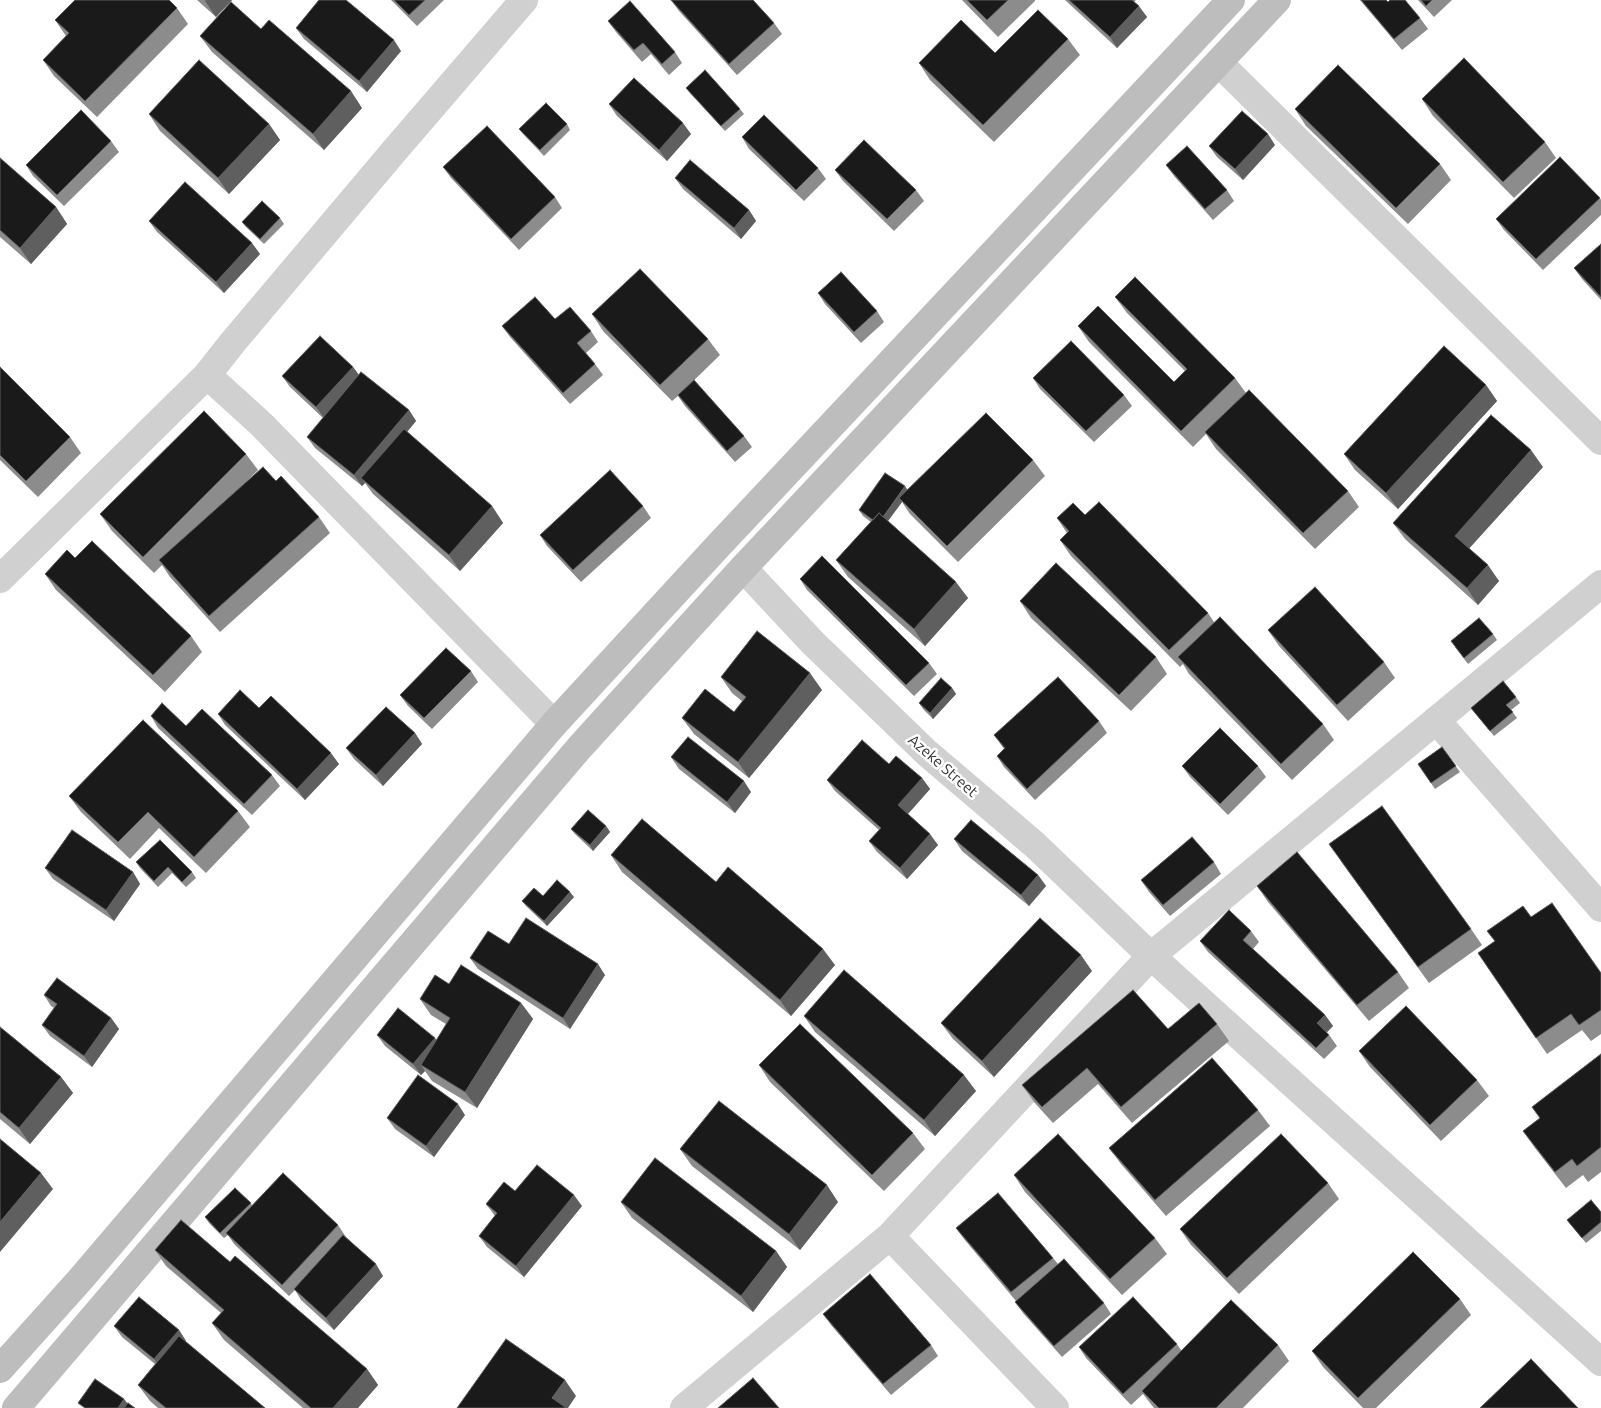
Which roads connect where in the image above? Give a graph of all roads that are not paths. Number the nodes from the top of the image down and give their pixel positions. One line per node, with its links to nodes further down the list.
1 (524, 0): 5 (street)
2 (1231, 0): 11 (main road)
3 (1277, 0): 4 (main road)
4 (1219, 63): 6 (street); 7 (main road)
5 (207, 375): 8 (street); 11 (street)
6 (1601, 441)
7 (743, 568): 13 (street, Azeke Street); 17 (main road)
8 (0, 579)
9 (1601, 584): 10 (street)
10 (1436, 720): 12 (street); 13 (street)
11 (554, 724): 16 (main road)
12 (1601, 908)
13 (1151, 956): 14 (street); 15 (street, Azeke Street)
14 (890, 1236): 18 (street); 19 (street)
15 (1601, 1362)
16 (0, 1368)
17 (16, 1408)
18 (684, 1408)
19 (1055, 1408)

